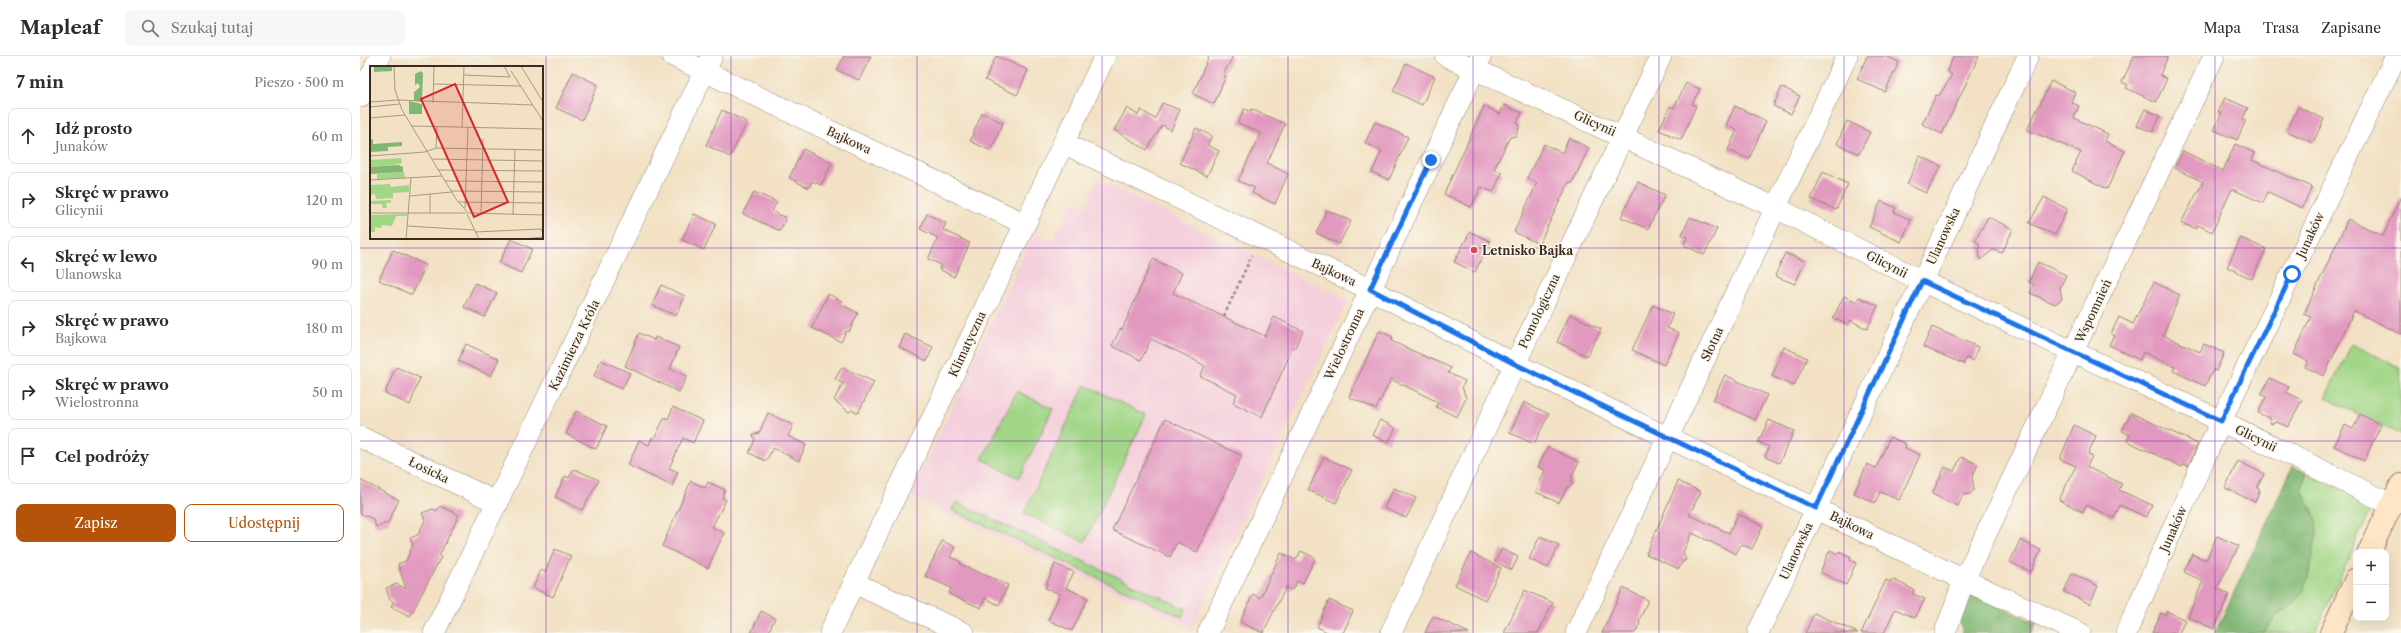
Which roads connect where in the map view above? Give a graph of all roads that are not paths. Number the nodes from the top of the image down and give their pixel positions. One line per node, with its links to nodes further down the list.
1 (380, 56): 12 (street)
2 (673, 56): 11 (street, Bajkowa)
3 (1105, 56): 16 (street, Klimatyczna)
4 (1446, 56): 10 (street, Glicynii)
5 (1661, 56): 15 (street, Pomologiczna)
6 (1847, 56): 17 (street, Słotna)
7 (2028, 56): 19 (street, Ulanowska)
8 (2214, 56): 21 (street, Wspomnień)
9 (2396, 56): 23 (street, Junaków)
10 (1477, 63): 15 (street, Glicynii); 20 (street, Wielostronna)
11 (708, 64): 18 (street, Bajkowa); 27 (street, Kazimierza Króla)
12 (375, 66)
13 (370, 77): 14 (street)
14 (360, 97)
15 (1623, 135): 17 (street, Glicynii); 22 (street, Pomologiczna)
16 (1063, 143): 18 (street, Klimatyczna); 20 (street, Bajkowa)
17 (1776, 208): 19 (street, Glicynii); 24 (street, Słotna)
18 (1025, 224): 31 (street, Klimatyczna)
19 (1922, 281): 21 (street, Glicynii); 28 (street, Ulanowska)
20 (1370, 289): 22 (street, Bajkowa); 36 (street, Wielostronna)
21 (2074, 351): 23 (street, Glicynii); 30 (street, Wspomnień)
22 (1515, 364): 24 (street, Bajkowa); 37 (street, Pomologiczna)
23 (2221, 421): 26 (street, Glicynii); 42 (street, Junaków)
24 (1668, 436): 28 (street, Bajkowa); 38 (street, Słotna)
25 (360, 437): 27 (street, Łosicka)
26 (2396, 495): 29 (street)
27 (498, 503): 33 (street, Kazimierza Króla)
28 (1816, 508): 30 (street, Bajkowa); 39 (street, Ulanowska)
29 (2370, 549)
30 (1964, 580): 40 (street, Wspomnień); 41 (street, Bajkowa)
31 (854, 583): 34 (street, Klimatyczna); 35 (street)
32 (2353, 585): 43 (street)
33 (434, 633)
34 (830, 633)
35 (964, 633)
36 (1208, 633)
37 (1391, 633)
38 (1576, 633)
39 (1758, 633)
40 (1944, 633)
41 (2080, 633)
42 (2126, 633)
43 (2331, 633)

